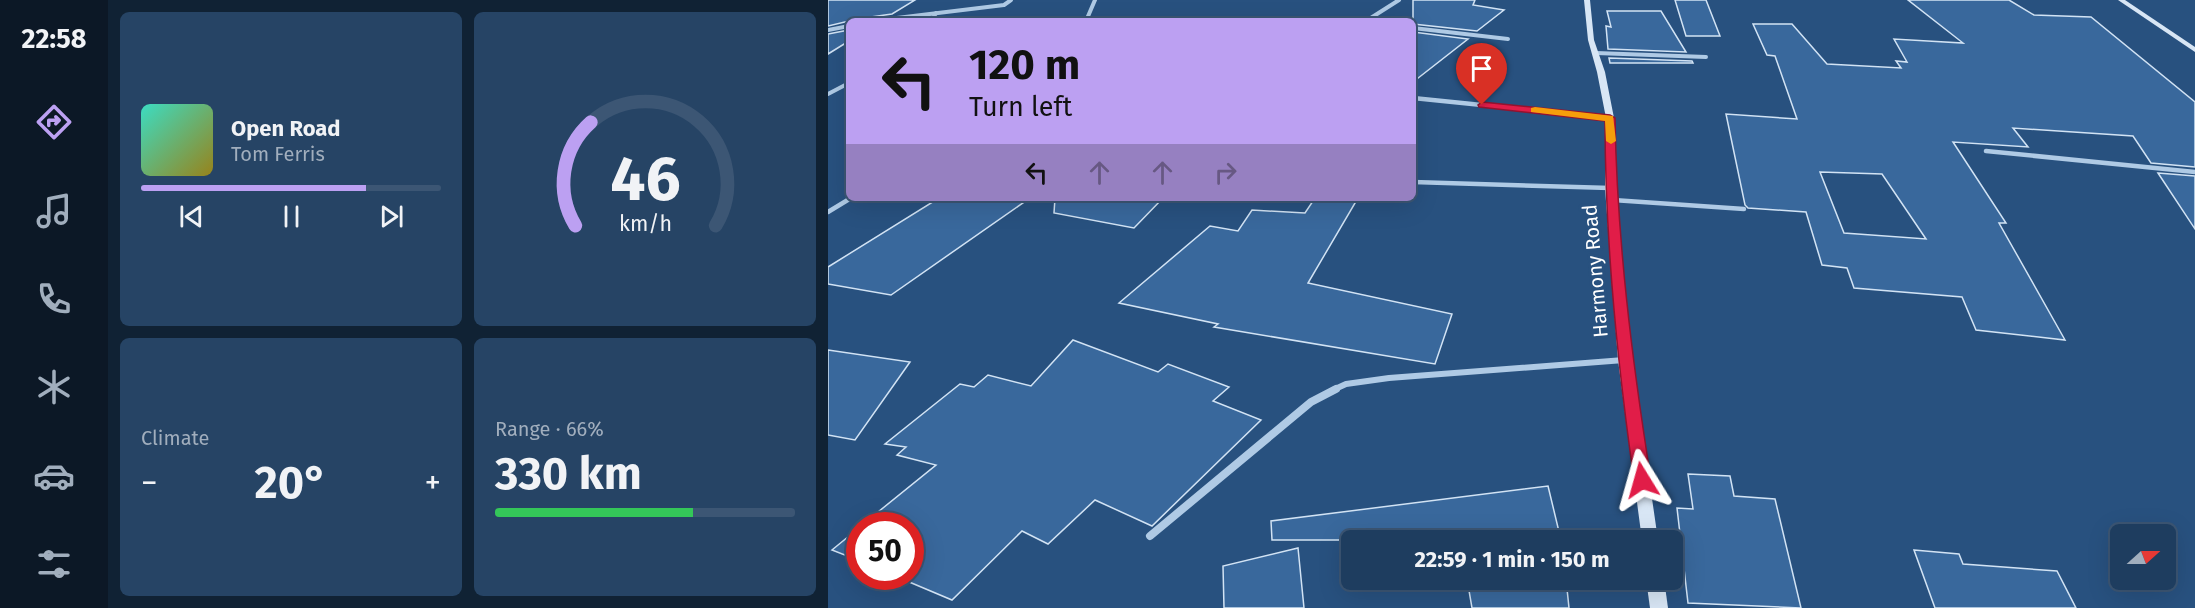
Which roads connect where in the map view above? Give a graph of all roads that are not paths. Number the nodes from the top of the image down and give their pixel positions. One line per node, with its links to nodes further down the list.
1 (1011, 0): 6 (street)
2 (1095, 0): 9 (street)
3 (1399, 0): 10 (street)
4 (1587, 0): 16 (main road, Harmony Road)
5 (2121, 0): 15 (main road)
6 (936, 13): 7 (street); 8 (street)
7 (896, 18)
8 (933, 18)
9 (1087, 18)
10 (1371, 18)
11 (846, 27): 13 (street)
12 (1416, 28): 14 (street)
13 (828, 30)
14 (1508, 39)
15 (2195, 50)
16 (1596, 53): 17 (street); 21 (main road, Harmony Road)
17 (1706, 57)
18 (846, 85): 19 (street)
19 (828, 94)
20 (1416, 98): 21 (street)
21 (1610, 118): 25 (main road, Harmony Road)
22 (1986, 152): 23 (street)
23 (2195, 172)
24 (1416, 182): 25 (street)
25 (1610, 188): 26 (main road, Harmony Road)
26 (1613, 200): 28 (street); 30 (main road, Harmony Road)
27 (846, 201): 29 (street)
28 (1744, 209)
29 (828, 212)
30 (1624, 360): 31 (main road, Harmony Road); 32 (street)
31 (1649, 530)
32 (1150, 536)
33 (1657, 590): 34 (main road)
34 (1659, 608)

